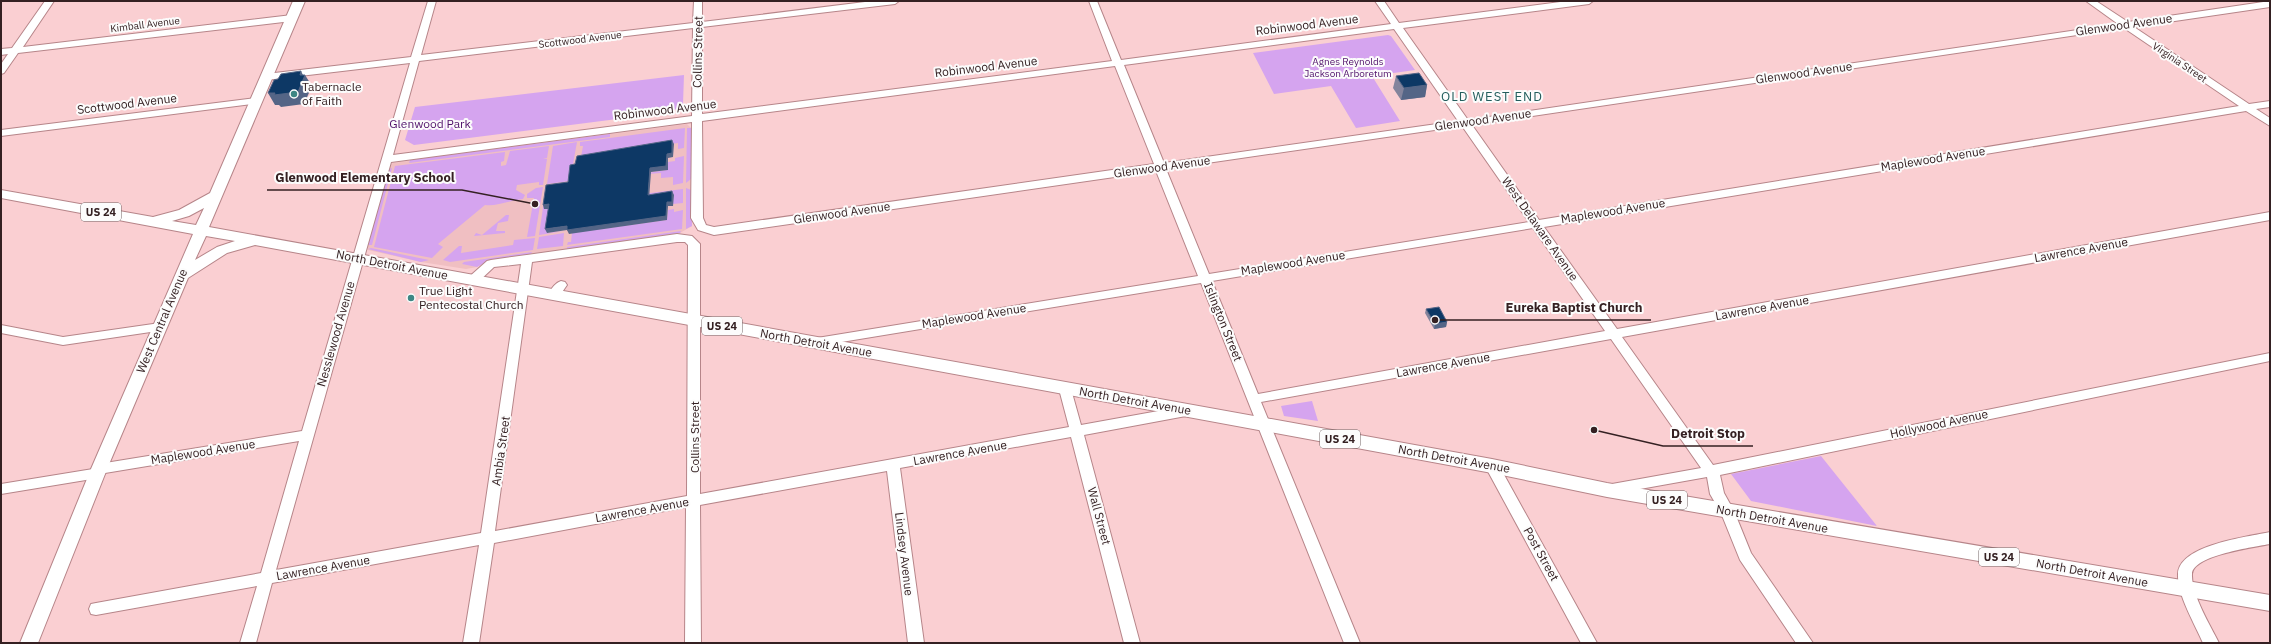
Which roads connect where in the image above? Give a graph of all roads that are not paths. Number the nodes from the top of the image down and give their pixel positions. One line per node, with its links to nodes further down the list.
1 (50, 1): 15 (street)
2 (299, 1): 11 (main road, West Central Avenue)
3 (432, 1): 17 (street, Nesslewood Avenue)
4 (698, 1): 13 (street, Collins Street)
5 (895, 1): 13 (street, Scottwood Avenue)
6 (1093, 1): 18 (street, Islington Street)
7 (1379, 1): 14 (street, West Delaware Avenue)
8 (1589, 1): 14 (street, Robinwood Avenue)
9 (2090, 1): 12 (street, Virginia Street)
10 (2270, 4): 12 (street, Glenwood Avenue)
11 (292, 18): 15 (street, Kimball Avenue); 20 (main road, West Central Avenue)
12 (2125, 24): 23 (street, Virginia Street); 25 (street, Glenwood Avenue)
13 (698, 25): 17 (street, Scottwood Avenue); 24 (street, Collins Street)
14 (1397, 26): 18 (street, Robinwood Avenue); 25 (street, West Delaware Avenue)
15 (16, 50): 16 (street, Kimball Avenue); 19 (street)
16 (1, 52)
17 (415, 59): 20 (street, Scottwood Avenue); 28 (street, Nesslewood Avenue)
18 (1118, 63): 24 (street, Robinwood Avenue); 29 (street, Islington Street)
19 (1, 71)
20 (266, 77): 21 (main road, West Central Avenue)
21 (256, 101): 27 (street, Scottwood Avenue); 31 (main road, West Central Avenue)
22 (2270, 104): 23 (street, Maplewood Avenue)
23 (2246, 108): 26 (street, Virginia Street); 34 (street, Maplewood Avenue)
24 (697, 118): 28 (street, Robinwood Avenue); 36 (street, Collins Street)
25 (1465, 123): 29 (street, Glenwood Avenue); 34 (street, West Delaware Avenue)
26 (2270, 123)
27 (1, 133)
28 (386, 159): 38 (street, Nesslewood Avenue)
29 (1160, 167): 36 (street, Glenwood Avenue); 41 (street, Islington Street)
30 (1, 194): 33 (main road, North Detroit Avenue / US 24)
31 (215, 196): 33 (main road); 35 (main road, West Central Avenue)
32 (2270, 216): 47 (street, Lawrence Avenue)
33 (153, 222): 35 (main road, North Detroit Avenue / US 24)
34 (1536, 223): 41 (street, Maplewood Avenue); 47 (street, West Delaware Avenue)
35 (201, 230): 37 (main road, North Detroit Avenue / US 24); 40 (main road, West Central Avenue)
36 (720, 231)
37 (257, 240): 38 (main road, North Detroit Avenue / US 24); 40 (main road)
38 (359, 258): 42 (main road, North Detroit Avenue / US 24); 55 (street, Nesslewood Avenue)
39 (527, 259): 42 (street); 43 (street, Ambia Street); 44 (street, Collins Street)
40 (181, 276): 45 (main road, West Central Avenue)
41 (1205, 278): 48 (street, Maplewood Avenue); 51 (street, Islington Street)
42 (473, 280): 43 (main road, North Detroit Avenue / US 24)
43 (523, 289): 44 (main road, North Detroit Avenue / US 24); 64 (street, Ambia Street)
44 (695, 321): 48 (main road, North Detroit Avenue / US 24); 62 (street, Collins Street)
45 (160, 327): 46 (street); 58 (main road, West Central Avenue)
46 (1, 328)
47 (1615, 335): 51 (street, Lawrence Avenue); 59 (street, West Delaware Avenue)
48 (815, 343): 50 (main road, North Detroit Avenue / US 24)
49 (2270, 357): 59 (street, Hollywood Avenue)
50 (1065, 389): 52 (main road, North Detroit Avenue / US 24); 54 (street, Wall Street)
51 (1254, 399): 53 (street, Islington Street)
52 (1187, 411): 53 (main road, North Detroit Avenue / US 24); 54 (street, Lawrence Avenue)
53 (1265, 426): 57 (main road, North Detroit Avenue / US 24); 76 (street, Islington Street)
54 (1076, 431): 56 (street, Lawrence Avenue); 75 (street, Wall Street)
55 (307, 435): 58 (street, Maplewood Avenue); 66 (street, Nesslewood Avenue)
56 (893, 465): 62 (street, Lawrence Avenue); 74 (street, Lindsey Avenue)
57 (1492, 466): 61 (main road, North Detroit Avenue / US 24); 77 (street, Post Street)
58 (99, 471): 60 (street, Maplewood Avenue); 70 (main road, West Central Avenue)
59 (1710, 471): 61 (street, Hollywood Avenue); 63 (street, West Delaware Avenue)
60 (1, 489)
61 (1607, 490): 63 (main road, North Detroit Avenue / US 24)
62 (695, 500): 64 (street, Lawrence Avenue); 73 (street, Collins Street)
63 (1728, 511): 67 (main road, North Detroit Avenue / US 24); 78 (street, West Delaware Avenue)
64 (487, 538): 66 (street, Lawrence Avenue); 72 (street, Ambia Street)
65 (2270, 538): 67 (street)
66 (266, 578): 69 (street, Lawrence Avenue); 71 (street, Nesslewood Avenue)
67 (2188, 590): 68 (main road, North Detroit Avenue / US 24); 79 (street)
68 (2270, 603)
69 (96, 609)
70 (29, 643)
71 (248, 643)
72 (471, 643)
73 (693, 643)
74 (916, 643)
75 (1132, 643)
76 (1352, 643)
77 (1589, 643)
78 (1805, 643)
79 (2211, 643)

